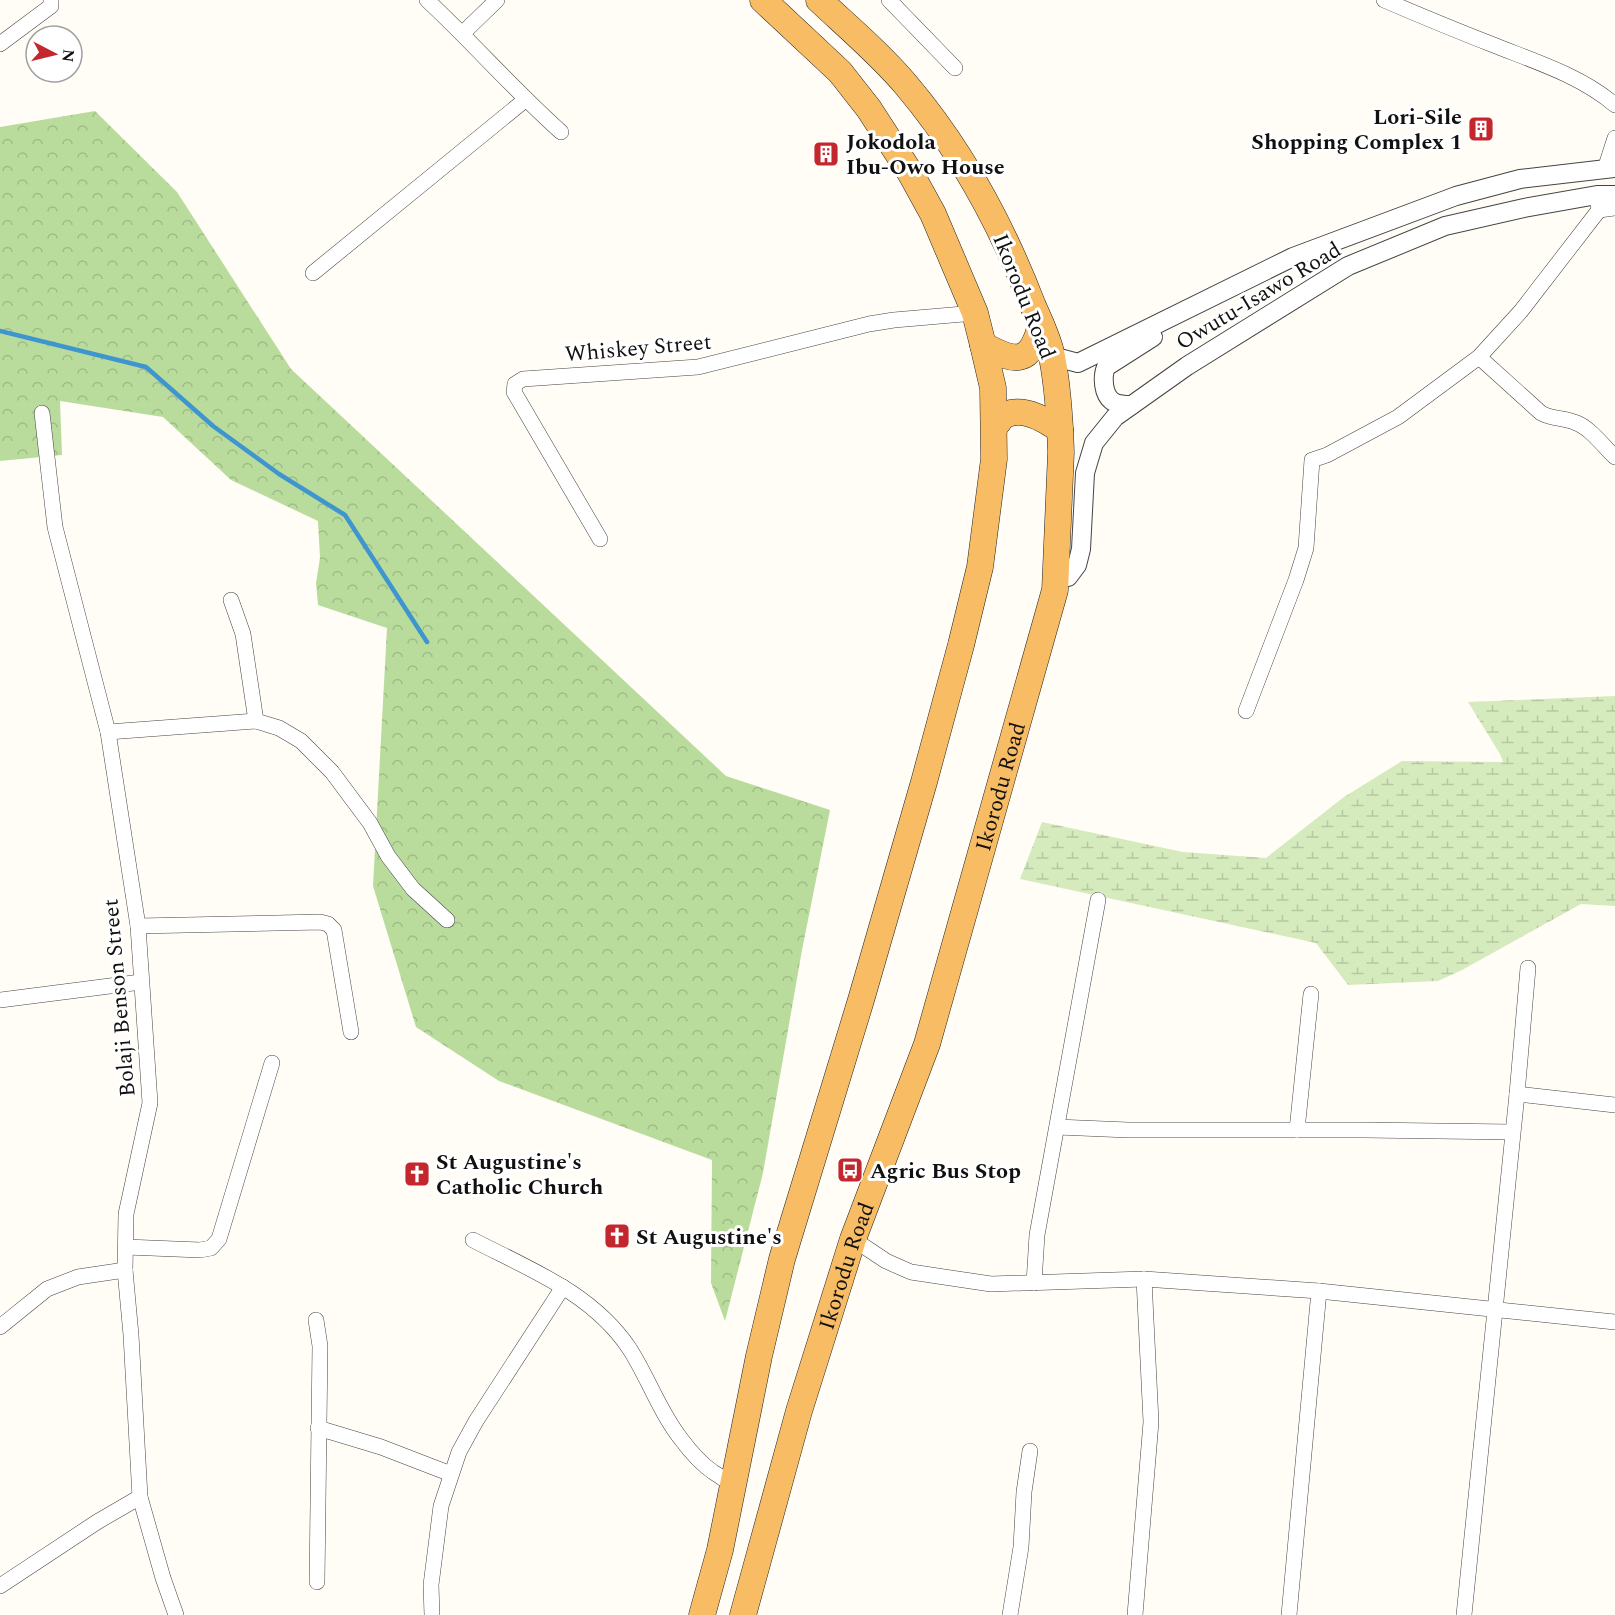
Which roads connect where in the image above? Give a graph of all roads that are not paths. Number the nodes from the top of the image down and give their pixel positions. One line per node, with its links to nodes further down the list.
1 (51, 0): 9 (street)
2 (427, 0): 8 (street)
3 (497, 0): 8 (street)
4 (763, 0): 21 (highway)
5 (819, 0): 22 (highway, Ikorodu Road)
6 (889, 0): 10 (street)
7 (1384, 0): 12 (street)
8 (462, 33): 11 (street)
9 (0, 44)
10 (955, 68)
11 (525, 100): 13 (street); 19 (street)
12 (1615, 105)
13 (561, 132)
14 (1615, 138): 15 (street)
15 (1610, 169): 20 (street, Owutu-Isawo Road)
16 (1615, 195): 17 (street, Owutu-Isawo Road)
17 (1598, 202): 18 (street); 25 (street); 26 (street, Owutu-Isawo Road)
18 (1615, 208)
19 (313, 273)
20 (1225, 291): 24 (street, Owutu-Isawo Road); 26 (street)
21 (975, 313): 23 (highway); 31 (street, Whiskey Street)
22 (1041, 325): 23 (highway); 24 (highway, Ikorodu Road)
23 (983, 345): 28 (highway)
24 (1052, 356): 29 (highway, Ikorodu Road)
25 (1479, 357): 30 (street); 34 (street)
26 (1132, 405): 32 (street, Owutu-Isawo Road)
27 (42, 413): 36 (street, Bolaji Benson Street)
28 (994, 426): 29 (highway); 66 (highway)
29 (1060, 430): 32 (highway, Ikorodu Road)
30 (1615, 457)
31 (600, 539)
32 (1056, 578): 51 (highway, Ikorodu Road)
33 (231, 600): 35 (street)
34 (1246, 711)
35 (256, 721): 36 (street); 38 (street)
36 (108, 732): 39 (street, Bolaji Benson Street)
37 (1098, 900): 48 (street)
38 (447, 920)
39 (138, 926): 41 (street, Bolaji Benson Street); 44 (street)
40 (1528, 968): 46 (street)
41 (141, 982): 43 (street); 53 (street, Bolaji Benson Street)
42 (1311, 993): 49 (street)
43 (0, 1000)
44 (351, 1032)
45 (272, 1062): 53 (street)
46 (1517, 1094): 47 (street); 50 (street)
47 (1615, 1105)
48 (1057, 1127): 49 (street); 56 (street)
49 (1297, 1130): 50 (street)
50 (1512, 1132): 59 (street)
51 (853, 1239): 56 (street); 73 (highway, Ikorodu Road)
52 (473, 1240): 57 (street)
53 (126, 1247): 54 (street, Bolaji Benson Street)
54 (125, 1270): 62 (street); 67 (street, Bolaji Benson Street)
55 (1144, 1279): 56 (street); 58 (street); 75 (street)
56 (1034, 1282)
57 (563, 1287): 65 (street); 66 (street)
58 (1318, 1291): 59 (street); 76 (street)
59 (1494, 1310): 61 (street); 77 (street)
60 (316, 1320): 63 (street)
61 (1615, 1322)
62 (0, 1327)
63 (318, 1428): 65 (street); 68 (street)
64 (1030, 1451): 74 (street)
65 (451, 1474): 71 (street)
66 (734, 1488): 72 (highway)
67 (140, 1497): 69 (street); 70 (street, Bolaji Benson Street)
68 (317, 1582)
69 (0, 1586)
70 (176, 1615)
71 (432, 1615)
72 (702, 1615)
73 (743, 1615)
74 (1010, 1615)
75 (1135, 1615)
76 (1289, 1615)
77 (1464, 1615)

